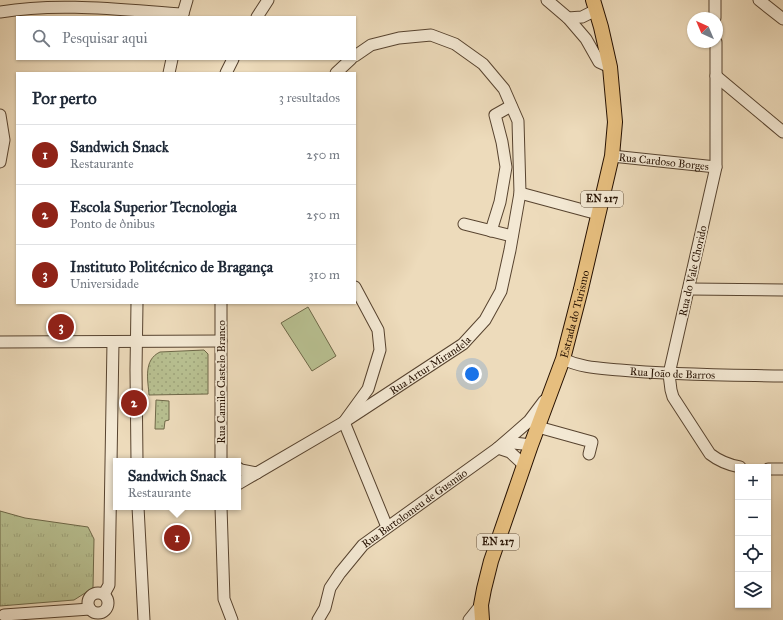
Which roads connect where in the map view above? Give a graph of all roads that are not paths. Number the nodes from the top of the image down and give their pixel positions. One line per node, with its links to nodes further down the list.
1 (187, 0): 9 (street)
2 (268, 0): 10 (street)
3 (547, 0): 11 (street)
4 (715, 0): 8 (street)
5 (760, 0): 12 (street)
6 (594, 5): 11 (street); 18 (main road, Estrada do Turismo / EN 217)
7 (0, 12): 9 (street)
8 (715, 12)
9 (183, 16)
10 (259, 16)
11 (568, 18): 18 (street)
12 (783, 20)
13 (716, 48): 22 (street, Rua do Vale Chorido)
14 (356, 55): 23 (street, Rua Artur Mirandela)
15 (172, 60): 19 (street)
16 (232, 60): 20 (street)
17 (350, 60): 21 (street)
18 (610, 67): 26 (main road, Estrada do Turismo / EN 217)
19 (169, 72)
20 (226, 72)
21 (337, 72)
22 (716, 76): 25 (street); 28 (street, Rua do Vale Chorido)
23 (512, 106): 29 (street, Rua Artur Mirandela); 32 (street)
24 (0, 115): 27 (street)
25 (783, 132)
26 (612, 156): 28 (street, Rua Cardoso Borges); 30 (main road, Estrada do Turismo / EN 217)
27 (0, 162)
28 (716, 167): 35 (street, Rua do Vale Chorido)
29 (520, 193): 30 (street); 33 (street, Rua Artur Mirandela)
30 (598, 214): 43 (main road, Estrada do Turismo / EN 217)
31 (464, 224): 32 (street)
32 (491, 231): 33 (street)
33 (512, 236): 47 (street, Rua Artur Mirandela)
34 (356, 289): 47 (street)
35 (689, 289): 36 (street); 44 (street, Rua do Vale Chorido)
36 (783, 290)
37 (137, 304): 42 (street)
38 (220, 304): 39 (street, Rua Camilo Castelo Branco)
39 (221, 341): 42 (street); 53 (street, Rua Camilo Castelo Branco)
40 (0, 342): 41 (street)
41 (113, 342): 42 (street); 64 (street)
42 (136, 342): 52 (street)
43 (563, 359): 44 (street, Rua João de Barros); 46 (main road, Estrada do Turismo / EN 217)
44 (669, 374): 45 (street, Rua João de Barros); 55 (street, Rua do Vale Chorido)
45 (783, 376)
46 (549, 394): 48 (main road, Estrada do Turismo / EN 217); 50 (street)
47 (344, 422): 59 (street, Rua Artur Mirandela); 63 (street)
48 (538, 427): 49 (main road, Estrada do Turismo / EN 217); 51 (street)
49 (531, 444): 50 (street, Rua Bartolomeu de Gusmão); 54 (main road, Estrada do Turismo / EN 217)
50 (498, 448): 54 (street); 63 (street, Rua Bartolomeu de Gusmão)
51 (589, 454)
52 (137, 458)
53 (223, 458)
54 (524, 465): 65 (main road, Estrada do Turismo / EN 217)
55 (735, 466)
56 (771, 469): 57 (street)
57 (783, 469)
58 (241, 470): 59 (street)
59 (257, 473): 60 (street, Rua Artur Mirandela)
60 (241, 482)
61 (138, 510): 69 (street)
62 (221, 510): 70 (street)
63 (387, 527): 66 (street, Rua Bartolomeu de Gusmão)
64 (104, 594): 67 (street); 67 (street)
65 (481, 605): 73 (street); 74 (main road, Estrada do Turismo / EN 217)
66 (325, 608): 71 (street, Rua Bartolomeu de Gusmão); 72 (street, Rua Bartolomeu de Gusmão)
67 (90, 609): 68 (street)
68 (4, 615)
69 (147, 619)
70 (232, 620)
71 (318, 620)
72 (326, 620)
73 (469, 620)
74 (482, 620)

